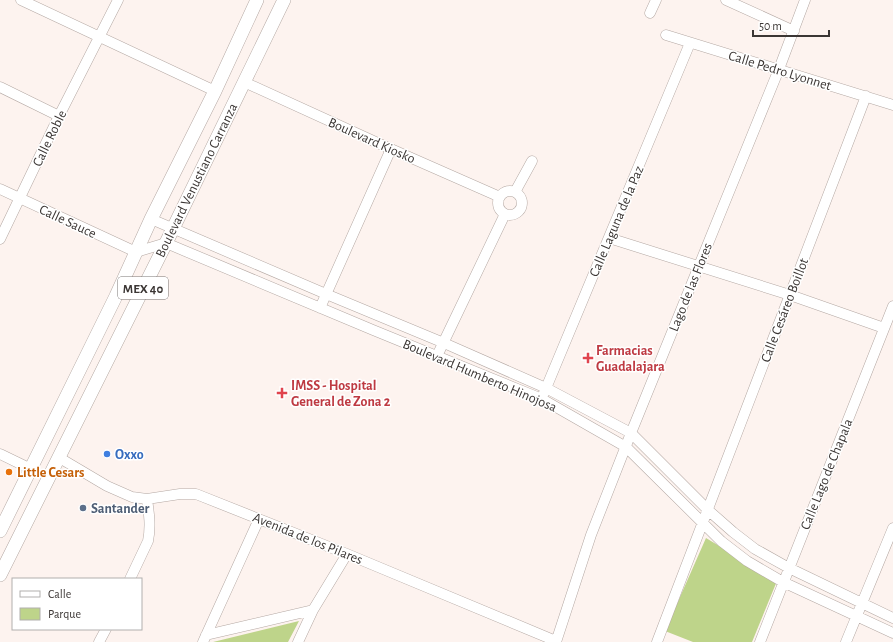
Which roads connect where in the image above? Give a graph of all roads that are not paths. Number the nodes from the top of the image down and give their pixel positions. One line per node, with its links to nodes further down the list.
1 (21, 0): 11 (street)
2 (118, 0): 11 (street, Calle Roble)
3 (257, 0): 16 (main road, Boulevard Venustiano Carranza / MEX 40)
4 (284, 0): 14 (main road, Boulevard Venustiano Carranza / MEX 40)
5 (656, 0): 8 (street)
6 (726, 0): 9 (street)
7 (805, 0): 9 (street, Lago de las Flores)
8 (650, 13)
9 (794, 31): 13 (street, Lago de las Flores)
10 (666, 35): 12 (street, Calle Pedro Lyonnet)
11 (99, 37): 16 (street); 19 (street, Calle Roble)
12 (690, 43): 13 (street, Calle Pedro Lyonnet); 29 (street, Calle Laguna de la Paz)
13 (779, 69): 17 (street, Calle Pedro Lyonnet); 34 (street, Lago de las Flores)
14 (244, 82): 20 (street, Boulevard Kiosko); 28 (main road, Boulevard Venustiano Carranza / MEX 40)
15 (0, 86): 19 (street)
16 (215, 91): 27 (main road, Boulevard Venustiano Carranza / MEX 40)
17 (866, 96): 18 (street, Calle Pedro Lyonnet); 37 (street, Calle Cesáreo Boillot)
18 (893, 104)
19 (59, 116): 25 (street, Calle Roble)
20 (391, 150): 24 (street, Boulevard Kiosko); 36 (street)
21 (532, 162): 23 (street)
22 (0, 189): 25 (street, Calle Sauce)
23 (515, 192): 24 (street); 26 (street)
24 (500, 197): 26 (street)
25 (20, 198): 30 (street, Calle Roble); 32 (street, Calle Sauce)
26 (505, 214): 41 (street)
27 (151, 219): 28 (street, Boulevard Humberto Hinojosa); 32 (main road, Boulevard Venustiano Carranza / MEX 40)
28 (172, 228): 31 (main road, Boulevard Venustiano Carranza / MEX 40); 33 (street, Boulevard Humberto Hinojosa)
29 (609, 238): 34 (street); 43 (street, Calle Laguna de la Paz)
30 (0, 239)
31 (166, 243): 32 (street); 35 (street, Boulevard Humberto Hinojosa); 48 (main road, Boulevard Venustiano Carranza / MEX 40)
32 (136, 252): 49 (main road, Boulevard Venustiano Carranza / MEX 40)
33 (234, 255): 35 (street); 36 (street, Boulevard Humberto Hinojosa)
34 (698, 266): 37 (street); 45 (street, Lago de las Flores)
35 (227, 269): 39 (street, Boulevard Humberto Hinojosa)
36 (326, 294): 39 (street); 41 (street, Boulevard Humberto Hinojosa)
37 (790, 295): 40 (street); 51 (street, Calle Cesáreo Boillot)
38 (893, 306): 40 (street, Calle Lago de Chapala)
39 (320, 308): 42 (street, Boulevard Humberto Hinojosa)
40 (884, 328): 57 (street, Calle Lago de Chapala)
41 (444, 343): 42 (street); 43 (street, Boulevard Humberto Hinojosa)
42 (437, 356): 44 (street, Boulevard Humberto Hinojosa)
43 (546, 388): 44 (street, Calle Laguna de la Paz); 45 (street, Boulevard Humberto Hinojosa)
44 (542, 399): 46 (street, Boulevard Humberto Hinojosa)
45 (631, 432): 46 (street, Lago de las Flores); 51 (street, Boulevard Humberto Hinojosa)
46 (626, 447): 53 (street, Boulevard Humberto Hinojosa); 68 (street, Lago de las Flores)
47 (0, 454): 49 (street)
48 (58, 457): 50 (street, Avenida de los Pilares); 58 (main road, Boulevard Venustiano Carranza / MEX 40)
49 (31, 469): 55 (main road, Boulevard Venustiano Carranza / MEX 40)
50 (147, 499): 52 (street, Avenida de los Pilares); 59 (street)
51 (708, 510): 53 (street, Calle Cesáreo Boillot); 57 (street, Boulevard Humberto Hinojosa)
52 (259, 519): 56 (street, Avenida de los Pilares); 67 (street)
53 (703, 524): 60 (street, Boulevard Humberto Hinojosa); 71 (street, Calle Cesáreo Boillot)
54 (893, 528): 61 (street)
55 (0, 531)
56 (347, 554): 62 (street); 68 (street, Avenida de los Pilares)
57 (789, 568): 60 (street, Calle Lago de Chapala); 61 (street, Boulevard Humberto Hinojosa)
58 (0, 575)
59 (130, 578)
60 (783, 582): 63 (street, Boulevard Humberto Hinojosa); 72 (street, Calle Lago de Chapala)
61 (862, 603): 63 (street); 64 (street, Boulevard Humberto Hinojosa)
62 (313, 610): 67 (street); 70 (street)
63 (856, 616): 66 (street, Boulevard Humberto Hinojosa); 73 (street)
64 (893, 618)
65 (105, 630): 69 (street)
66 (893, 633)
67 (204, 639)
68 (556, 641)
69 (99, 642)
70 (298, 642)
71 (657, 642)
72 (760, 642)
73 (846, 642)

